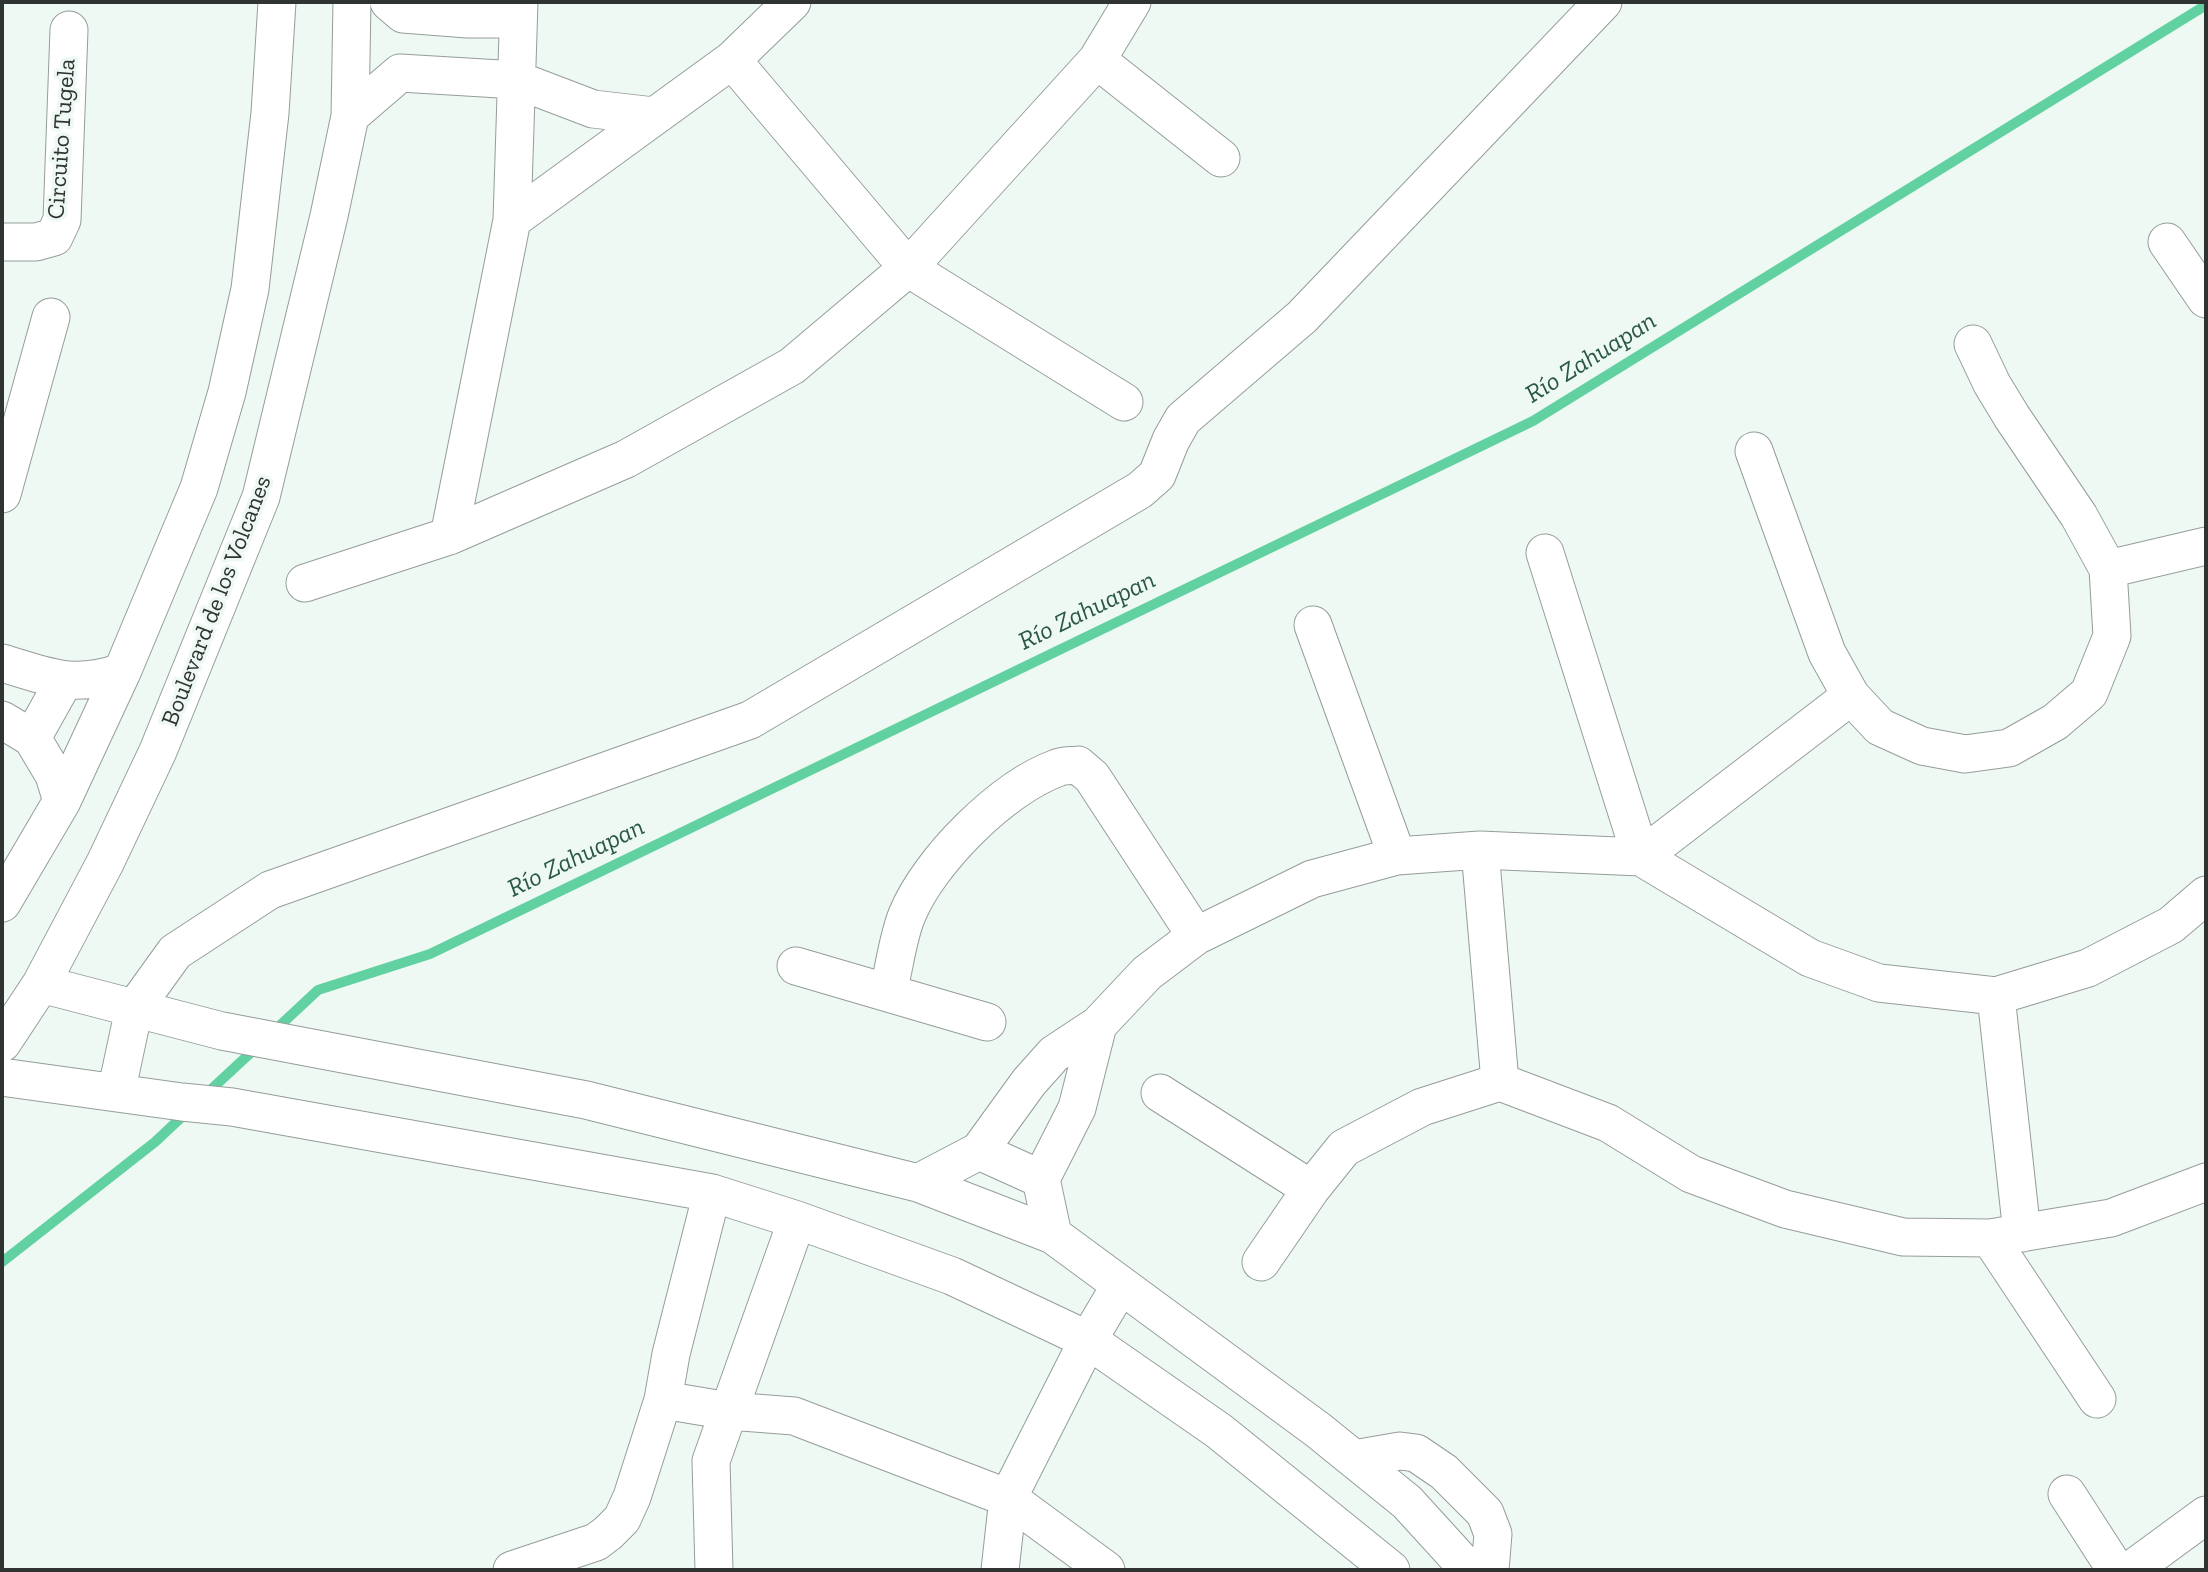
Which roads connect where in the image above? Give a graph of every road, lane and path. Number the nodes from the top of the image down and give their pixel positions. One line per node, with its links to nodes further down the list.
1 (277, 2): 33 (street)
2 (352, 2): 13 (street, Boulevard de los Volcanes)
3 (792, 2): 9 (street)
4 (1132, 2): 10 (street)
5 (1603, 2): 48 (street)
6 (396, 8): 7 (street); 11 (street)
7 (518, 11): 12 (street)
8 (69, 30): 17 (street, Circuito Tugela)
9 (732, 60): 14 (street); 19 (street)
10 (1097, 61): 15 (street); 19 (street)
11 (400, 73): 12 (street); 13 (street)
12 (517, 80): 14 (street); 16 (street)
13 (350, 116): 45 (street, Boulevard de los Volcanes)
14 (654, 116): 16 (street)
15 (1221, 158)
16 (512, 220): 26 (street)
17 (2, 242)
18 (2167, 242): 20 (street)
19 (908, 268): 23 (street); 26 (street)
20 (2206, 299)
21 (51, 317): 25 (street)
22 (1973, 344): 29 (street)
23 (1124, 402)
24 (1754, 451): 35 (street)
25 (2, 494)
26 (449, 536): 30 (street)
27 (2206, 545): 29 (street)
28 (1545, 553): 40 (street)
29 (2108, 569): 35 (street)
30 (305, 583)
31 (1313, 625): 39 (street)
32 (2, 663): 34 (street)
33 (122, 672): 34 (street); 37 (street)
34 (64, 681): 36 (street)
35 (1851, 696): 40 (street)
36 (17, 729): 37 (street)
37 (62, 801): 42 (street)
38 (1480, 850): 39 (street); 40 (street); 53 (street)
39 (1397, 856): 43 (street)
40 (1641, 857): 47 (street)
41 (2206, 895): 47 (street)
42 (2, 903)
43 (1196, 936): 46 (street); 50 (street)
44 (796, 966): 46 (street)
45 (41, 984): 48 (street); 51 (street, Boulevard de los Volcanes)
46 (888, 993): 49 (street)
47 (1996, 996): 64 (street)
48 (134, 1009): 54 (street); 59 (street)
49 (987, 1022)
50 (1098, 1025): 56 (street); 57 (street)
51 (2, 1043)
52 (2, 1077): 54 (street)
53 (1500, 1082): 60 (street); 64 (street)
54 (116, 1093): 61 (street)
55 (1160, 1093): 60 (street)
56 (979, 1151): 57 (street); 59 (street)
57 (1041, 1179): 63 (street)
58 (2206, 1182): 64 (street)
59 (918, 1183): 63 (street)
60 (1311, 1189): 65 (street)
61 (712, 1194): 62 (street); 69 (street)
62 (797, 1220): 67 (street); 70 (street)
63 (1053, 1235): 66 (street)
64 (2006, 1235): 68 (street)
65 (1261, 1262)
66 (1120, 1286): 67 (street); 71 (street)
67 (1088, 1340): 73 (street); 80 (street)
68 (2097, 1398)
69 (663, 1400): 70 (street); 75 (street)
70 (729, 1411): 73 (street); 77 (street)
71 (1354, 1459): 81 (street); 82 (street)
72 (2067, 1494): 83 (street)
73 (1007, 1498): 78 (street); 79 (street)
74 (2206, 1516): 84 (street)
75 (601, 1556): 76 (street)
76 (512, 1570)
77 (714, 1570)
78 (1000, 1570)
79 (1106, 1570)
80 (1391, 1570)
81 (1469, 1570)
82 (1490, 1570)
83 (2116, 1570)
84 (2131, 1570)

